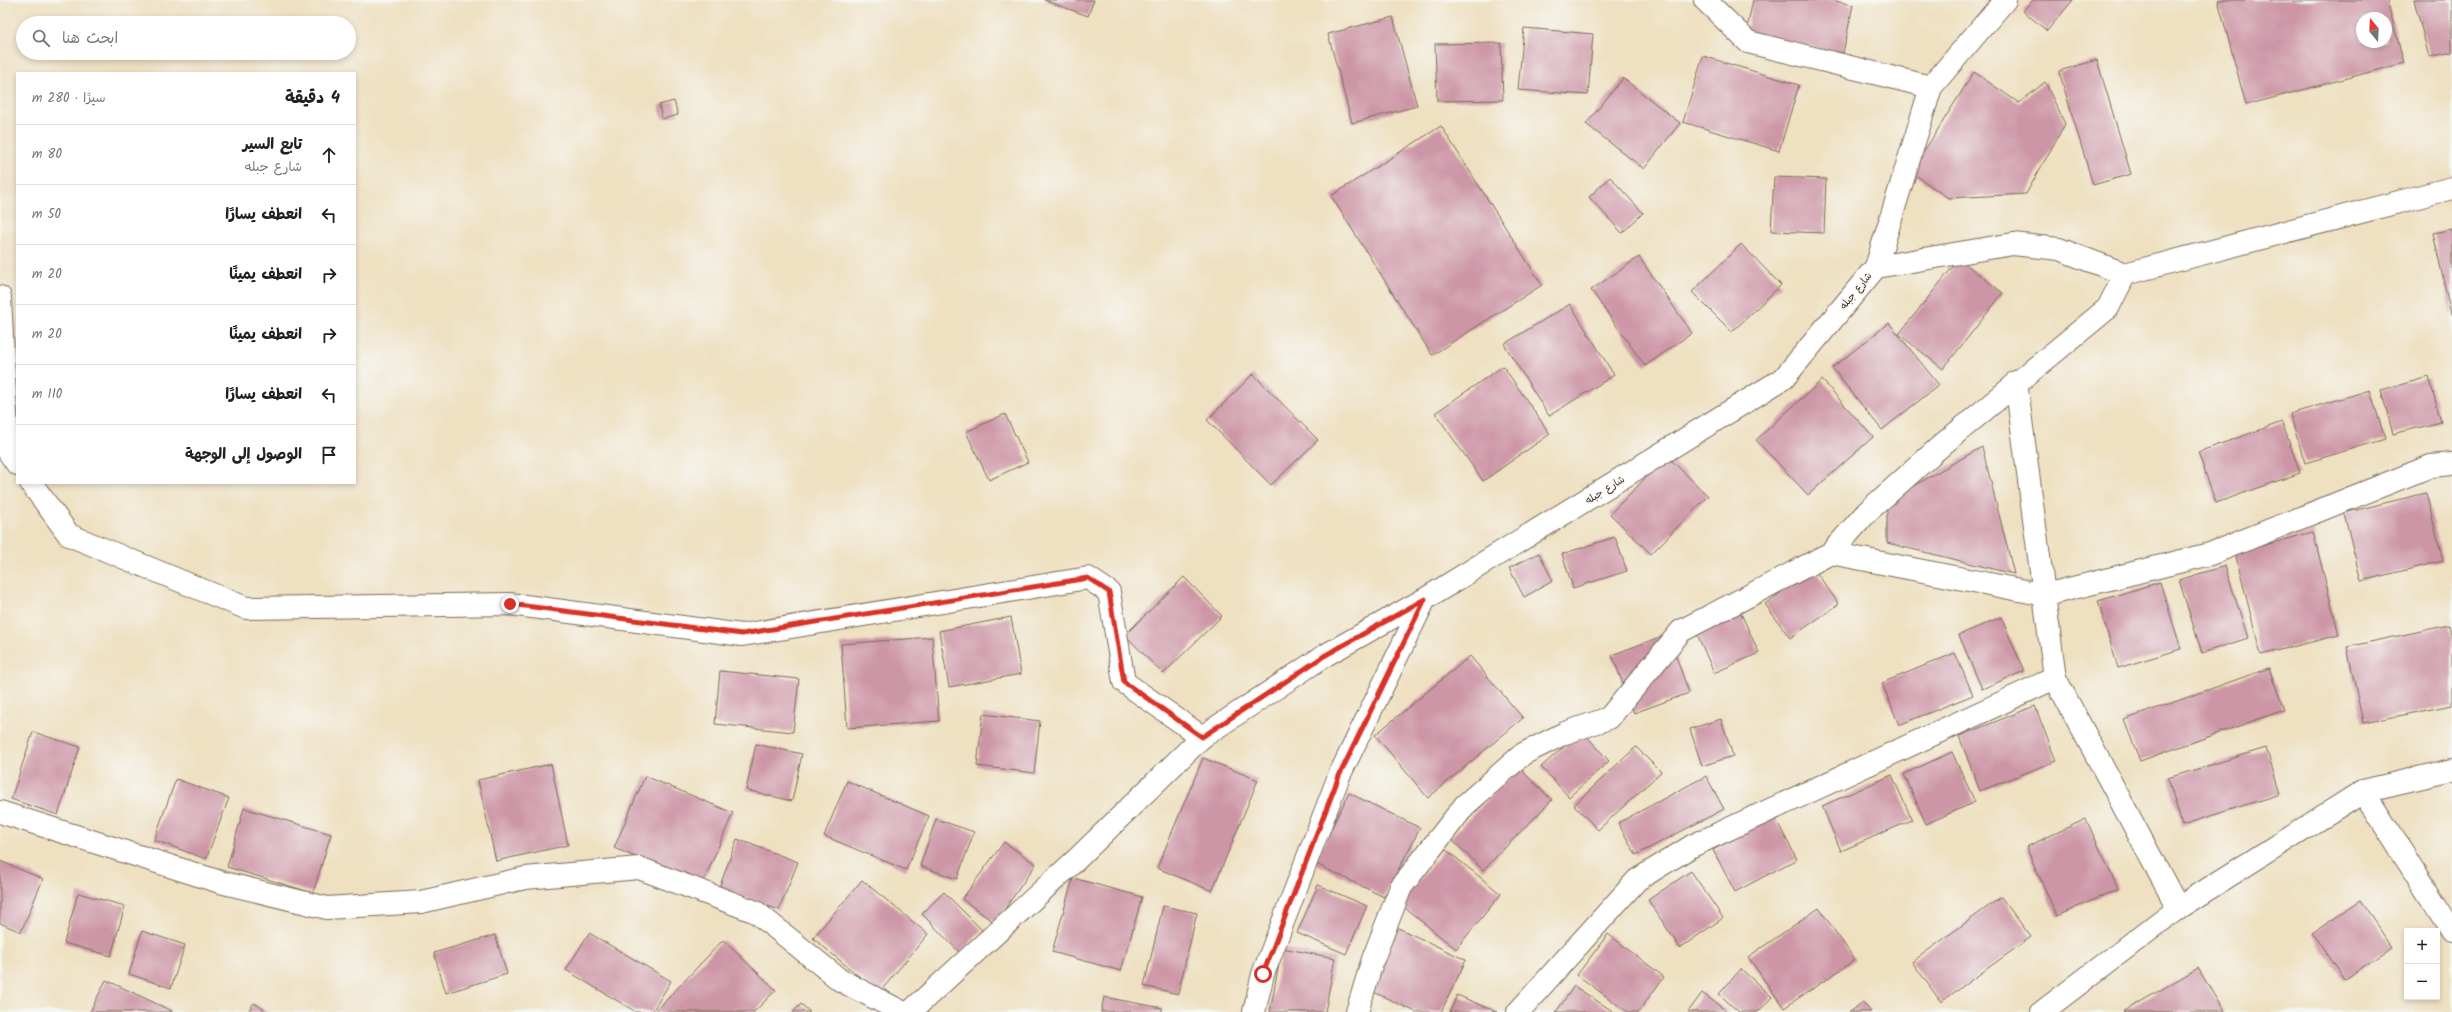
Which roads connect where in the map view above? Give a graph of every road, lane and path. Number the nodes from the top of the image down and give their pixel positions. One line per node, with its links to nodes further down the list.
1 (1704, 0): 3 (street)
2 (2006, 0): 3 (street, شارع جبله)
3 (1931, 87): 5 (street, شارع جبله)
4 (2452, 188): 6 (street)
5 (1876, 267): 6 (street); 14 (street, شارع جبله)
6 (2125, 274): 8 (street)
7 (0, 297): 9 (street)
8 (2016, 382): 12 (street); 13 (street)
9 (16, 463)
10 (2452, 464): 13 (street)
11 (32, 484): 16 (street)
12 (1831, 553): 13 (street); 25 (street)
13 (2045, 595): 15 (street)
14 (1425, 599): 16 (street, شارع جبله); 24 (street)
15 (2055, 678): 20 (street); 26 (street)
16 (1202, 737): 23 (street, شارع جبله)
17 (2452, 770): 18 (street)
18 (2363, 791): 20 (street); 21 (street)
19 (0, 812): 22 (street)
20 (2178, 908): 27 (street)
21 (2452, 931)
22 (902, 1012)
23 (910, 1012)
24 (1254, 1012)
25 (1357, 1012)
26 (1518, 1012)
27 (2042, 1012)

